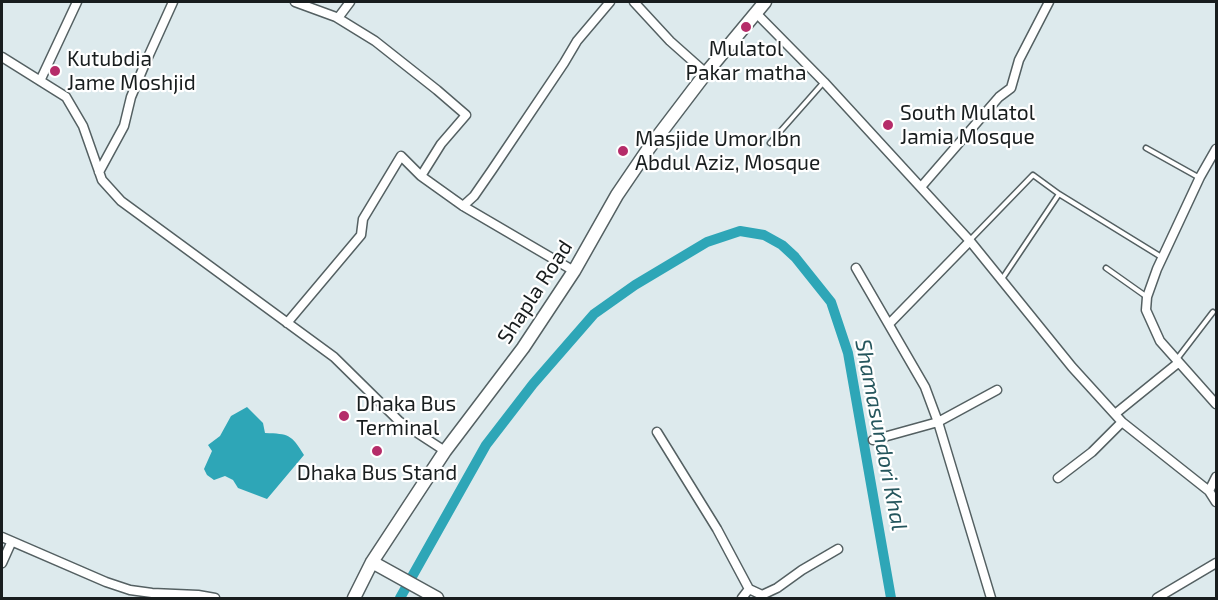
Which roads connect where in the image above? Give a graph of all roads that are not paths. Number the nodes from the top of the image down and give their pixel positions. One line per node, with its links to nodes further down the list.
1 (77, 2): 13 (street)
2 (173, 2): 18 (street)
3 (295, 2): 10 (street)
4 (350, 2): 10 (street)
5 (610, 2): 23 (street)
6 (634, 2): 12 (street)
7 (765, 2): 9 (street, Shapla Road)
8 (1049, 2): 21 (street)
9 (757, 14): 12 (street, Shapla Road); 14 (street)
10 (338, 18): 19 (street)
11 (2, 57): 13 (street)
12 (706, 73): 28 (street, Shapla Road)
13 (40, 81): 18 (street)
14 (824, 82): 15 (lane); 21 (street)
15 (770, 143)
16 (1146, 148): 20 (lane)
17 (1216, 150): 20 (street)
18 (99, 172): 32 (street)
19 (421, 176): 23 (street); 32 (street)
20 (1200, 177): 25 (street)
21 (921, 187): 24 (street)
22 (1059, 194): 24 (lane); 25 (lane); 29 (lane)
23 (463, 206): 28 (street)
24 (970, 240): 29 (street); 33 (street)
25 (1163, 258): 30 (street)
26 (856, 268): 33 (street)
27 (1107, 268): 30 (lane)
28 (574, 271): 42 (street, Shapla Road)
29 (1002, 279): 37 (street)
30 (1147, 297): 34 (street)
31 (1213, 312): 34 (lane)
32 (286, 323): 42 (street)
33 (888, 324): 38 (street)
34 (1178, 361): 36 (street); 37 (street)
35 (997, 390): 38 (street)
36 (1216, 404)
37 (1115, 414): 39 (street)
38 (938, 422): 41 (street); 58 (street)
39 (1122, 422): 43 (street); 45 (street)
40 (657, 432): 53 (street)
41 (873, 440)
42 (445, 451): 50 (street, Shapla Road)
43 (1058, 478)
44 (1216, 480): 45 (street)
45 (1209, 491): 46 (street)
46 (1216, 502)
47 (2, 537): 48 (street)
48 (11, 543): 51 (street); 55 (street)
49 (838, 549): 53 (street)
50 (372, 562): 54 (street); 56 (street, Shapla Road)
51 (2, 563)
52 (1216, 563): 59 (street)
53 (749, 589): 57 (street)
54 (432, 596)
55 (215, 598)
56 (354, 598)
57 (742, 598)
58 (991, 598)
59 (1157, 598)

